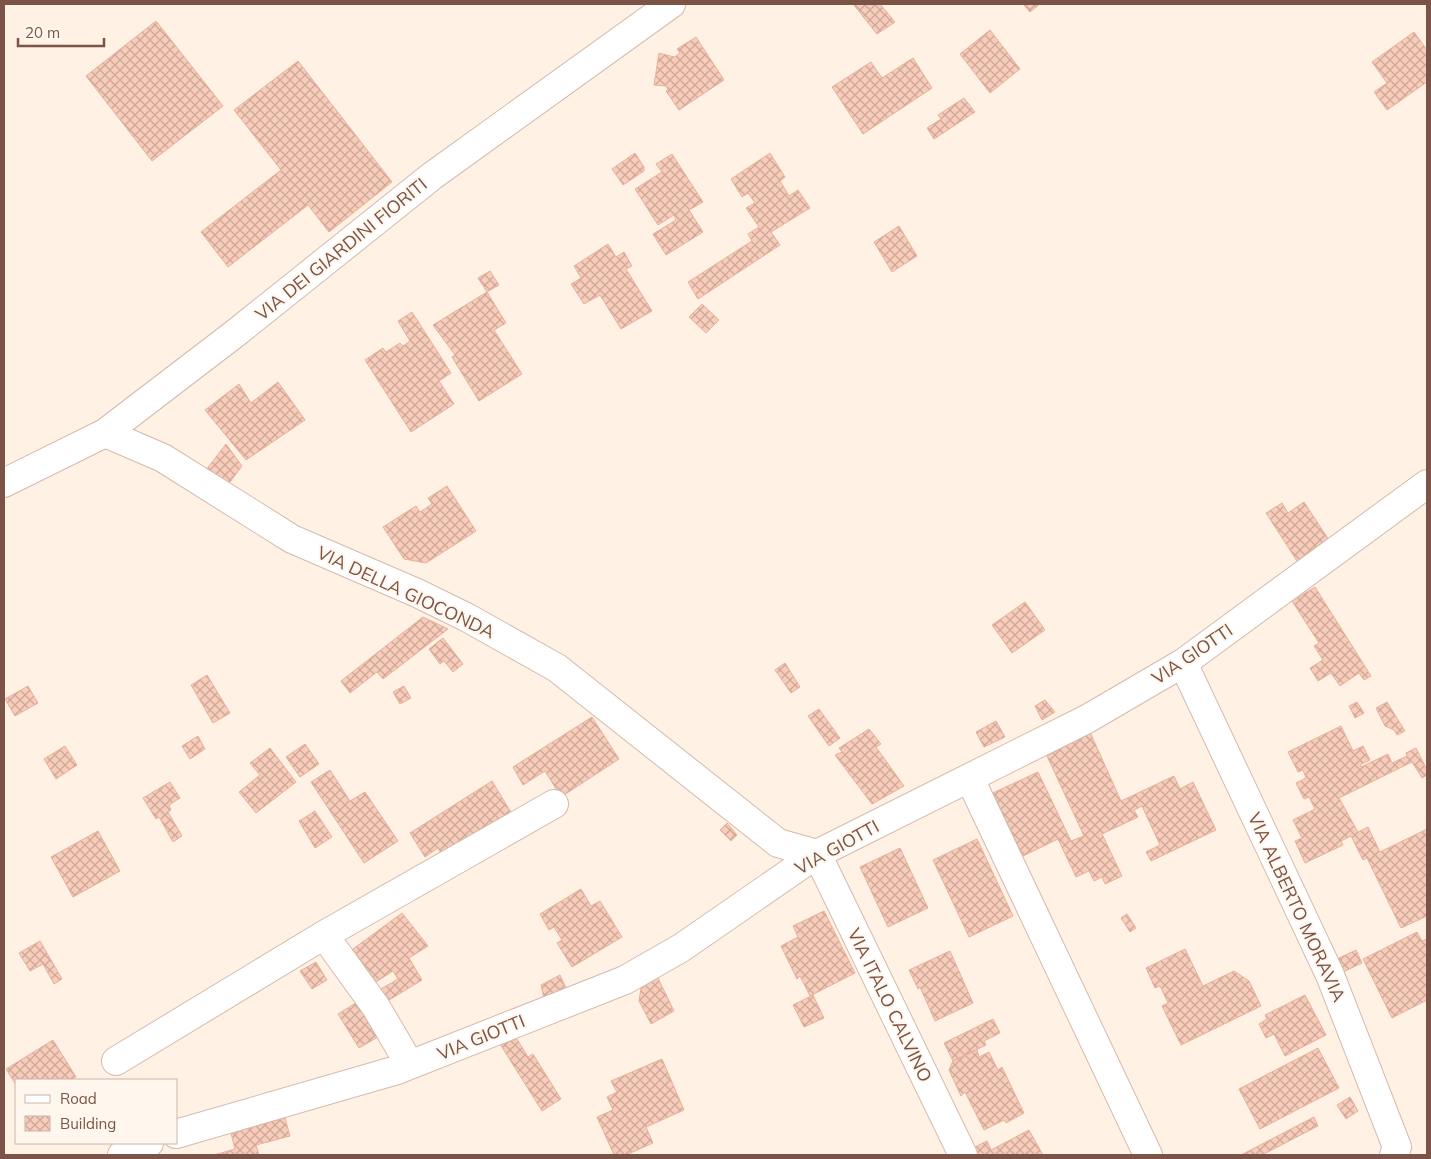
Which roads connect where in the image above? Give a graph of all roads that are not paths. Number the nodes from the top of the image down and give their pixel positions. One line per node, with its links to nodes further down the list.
1 (672, 4): 2 (street, VIA DEI GIARDINI FIORITI)
2 (105, 433): 3 (street, VIA DEI GIARDINI FIORITI); 8 (street, VIA DELLA GIOCONDA)
3 (4, 483)
4 (1427, 484): 5 (street, VIA GIOTTI)
5 (1183, 663): 6 (street, VIA GIOTTI); 17 (street, VIA ALBERTO MORAVIA)
6 (970, 780): 8 (street, VIA GIOTTI); 16 (street)
7 (554, 804): 9 (street)
8 (817, 854): 11 (street, VIA GIOTTI); 15 (street, VIA ITALO CALVINO)
9 (324, 935): 10 (street); 11 (street)
10 (116, 1061)
11 (410, 1065): 12 (street, VIA GIOTTI)
12 (178, 1133)
13 (146, 1144): 14 (street)
14 (122, 1155)
15 (963, 1155)
16 (1148, 1155)
17 (1394, 1155)

